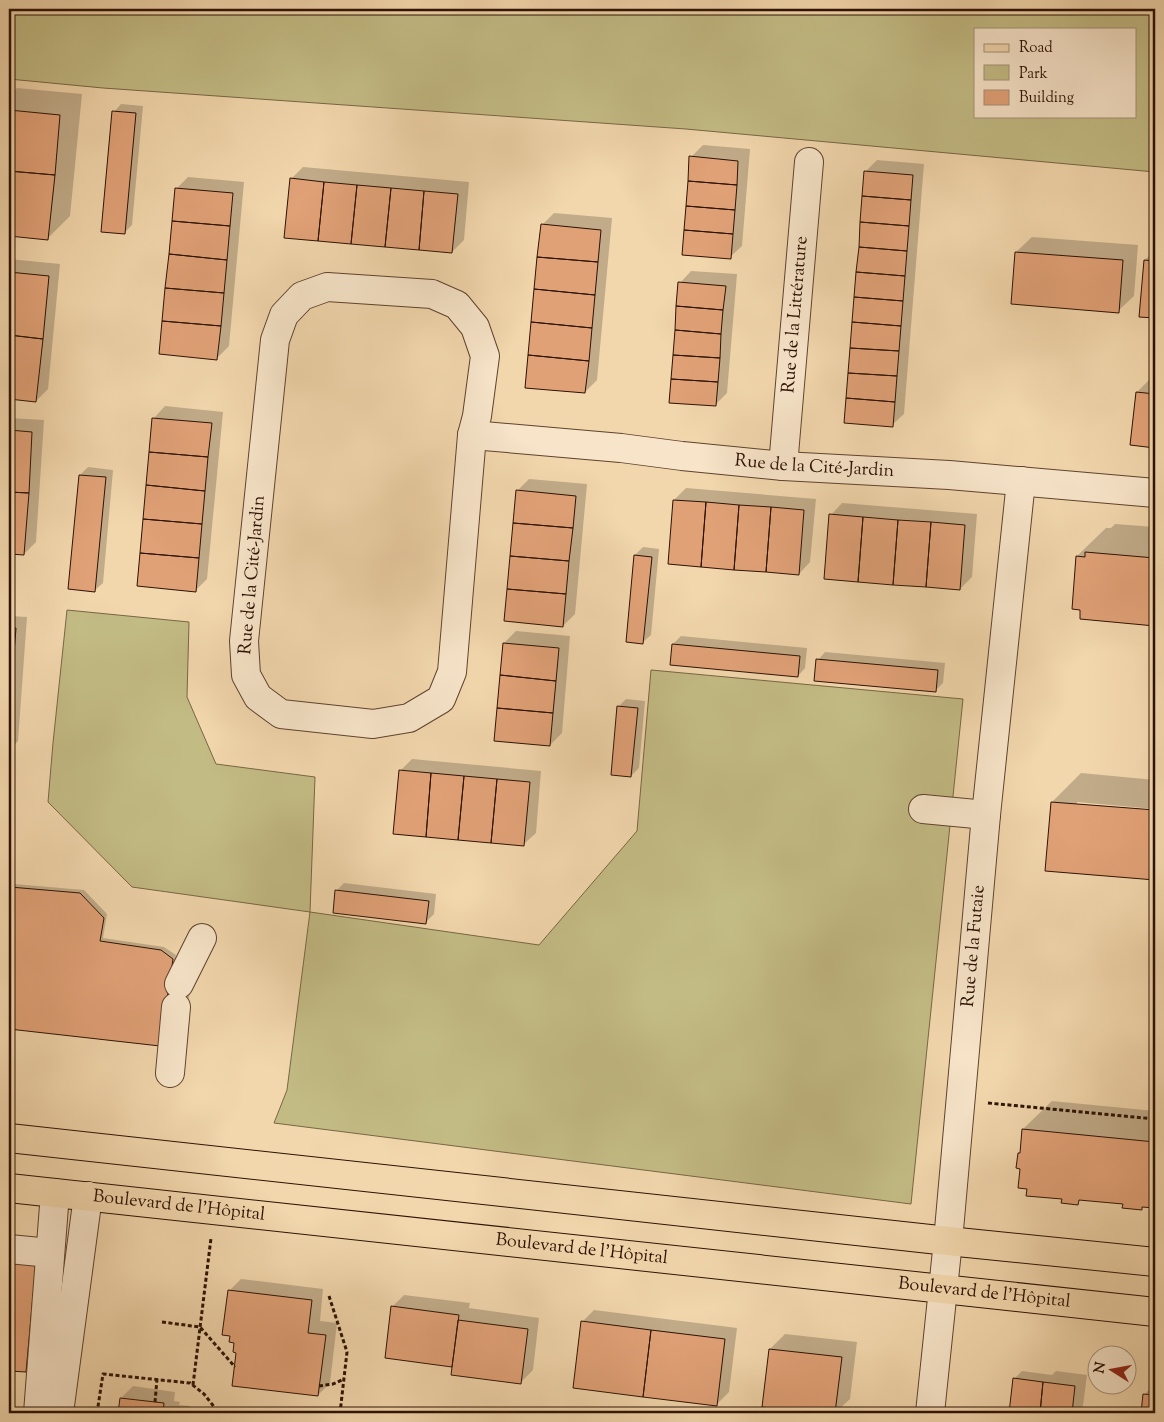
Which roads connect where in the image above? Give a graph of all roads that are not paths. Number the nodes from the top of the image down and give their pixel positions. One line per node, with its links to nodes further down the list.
1 (809, 162): 3 (street, Rue de la Littérature)
2 (472, 435): 2 (street, Rue de la Cité-Jardin); 3 (street, Rue de la Cité-Jardin)
3 (783, 466): 4 (street, Rue de la Cité-Jardin)
4 (1020, 481): 5 (street, Rue de la Cité-Jardin); 7 (street, Rue de la Futaie)
5 (1155, 493)
6 (923, 809): 7 (street)
7 (986, 815): 14 (street, Rue de la Futaie)
8 (202, 938): 9 (street)
9 (170, 1073)
10 (9, 1138): 14 (main road)
11 (9, 1188): 12 (main road, Boulevard de l'Hôpital)
12 (55, 1193): 13 (main road, Boulevard de l'Hôpital); 16 (street)
13 (88, 1196): 18 (main road, Boulevard de l'Hôpital); 21 (street)
14 (948, 1241): 17 (main road); 18 (street, Rue de la Futaie)
15 (9, 1249): 16 (street)
16 (50, 1253): 20 (street)
17 (1155, 1262)
18 (942, 1290): 19 (main road, Boulevard de l'Hôpital); 22 (street, Rue de la Futaie)
19 (1155, 1312)
20 (38, 1413)
21 (59, 1413)
22 (930, 1413)

